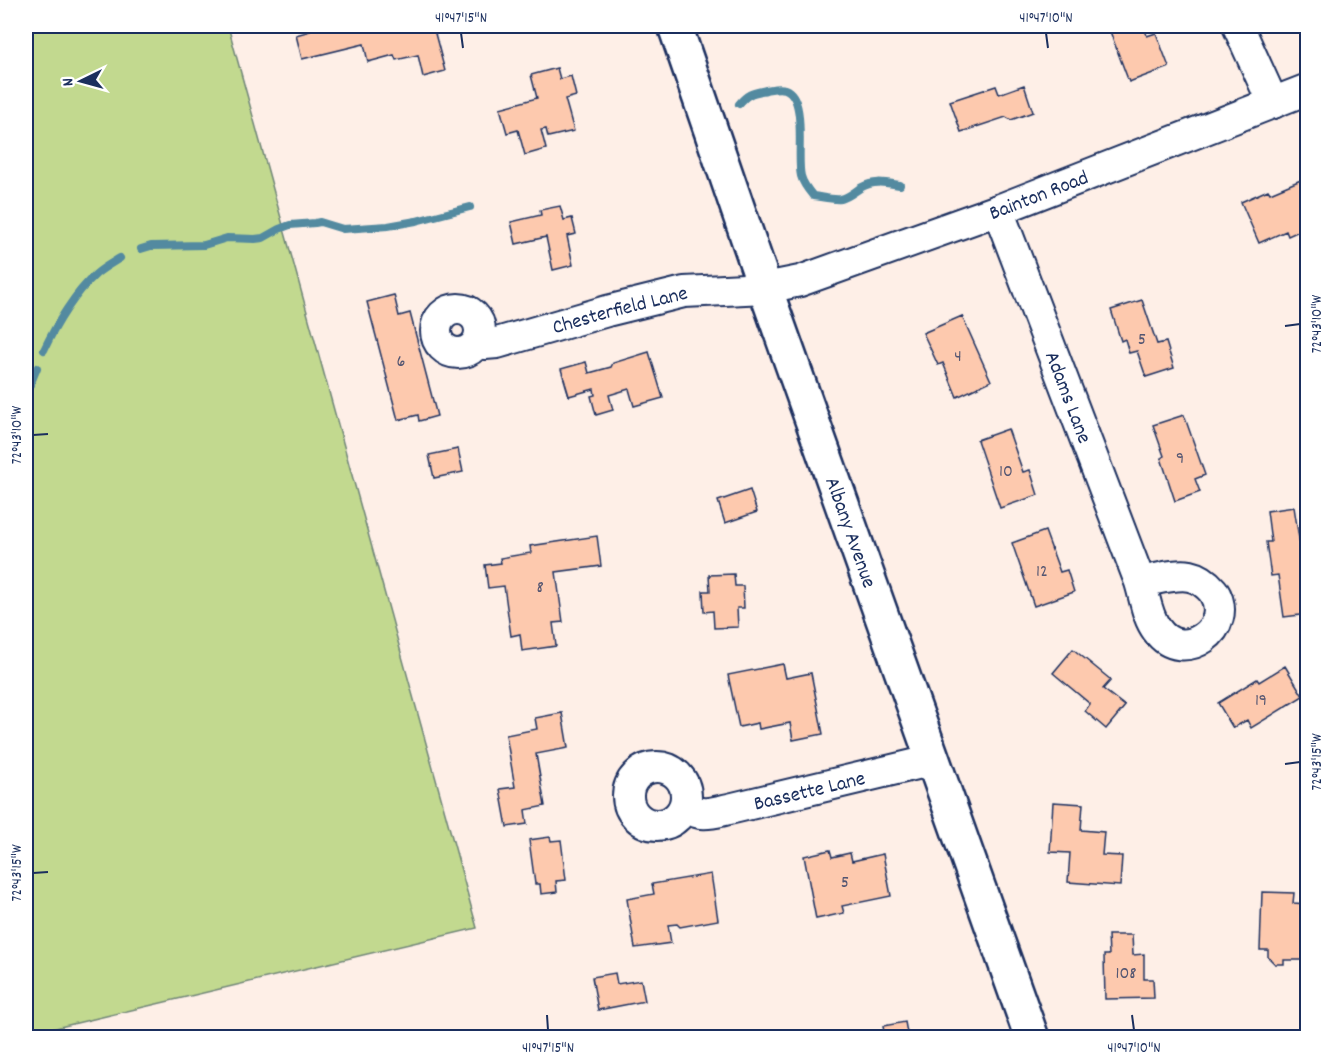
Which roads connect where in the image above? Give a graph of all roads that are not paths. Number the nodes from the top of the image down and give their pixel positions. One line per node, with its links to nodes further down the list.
1 (675, 26): 6 (highway, Albany Avenue)
2 (1238, 26): 4 (street)
3 (1308, 89): 4 (street, Bainton Road)
4 (1273, 102): 5 (street, Bainton Road)
5 (998, 210): 6 (street, Bainton Road); 8 (street, Adams Lane)
6 (765, 288): 7 (street, Chesterfield Lane); 9 (highway, Albany Avenue)
7 (478, 341)
8 (1140, 582)
9 (934, 760): 10 (street, Bassette Lane); 11 (highway, Albany Avenue)
10 (685, 807)
11 (1032, 1038)

